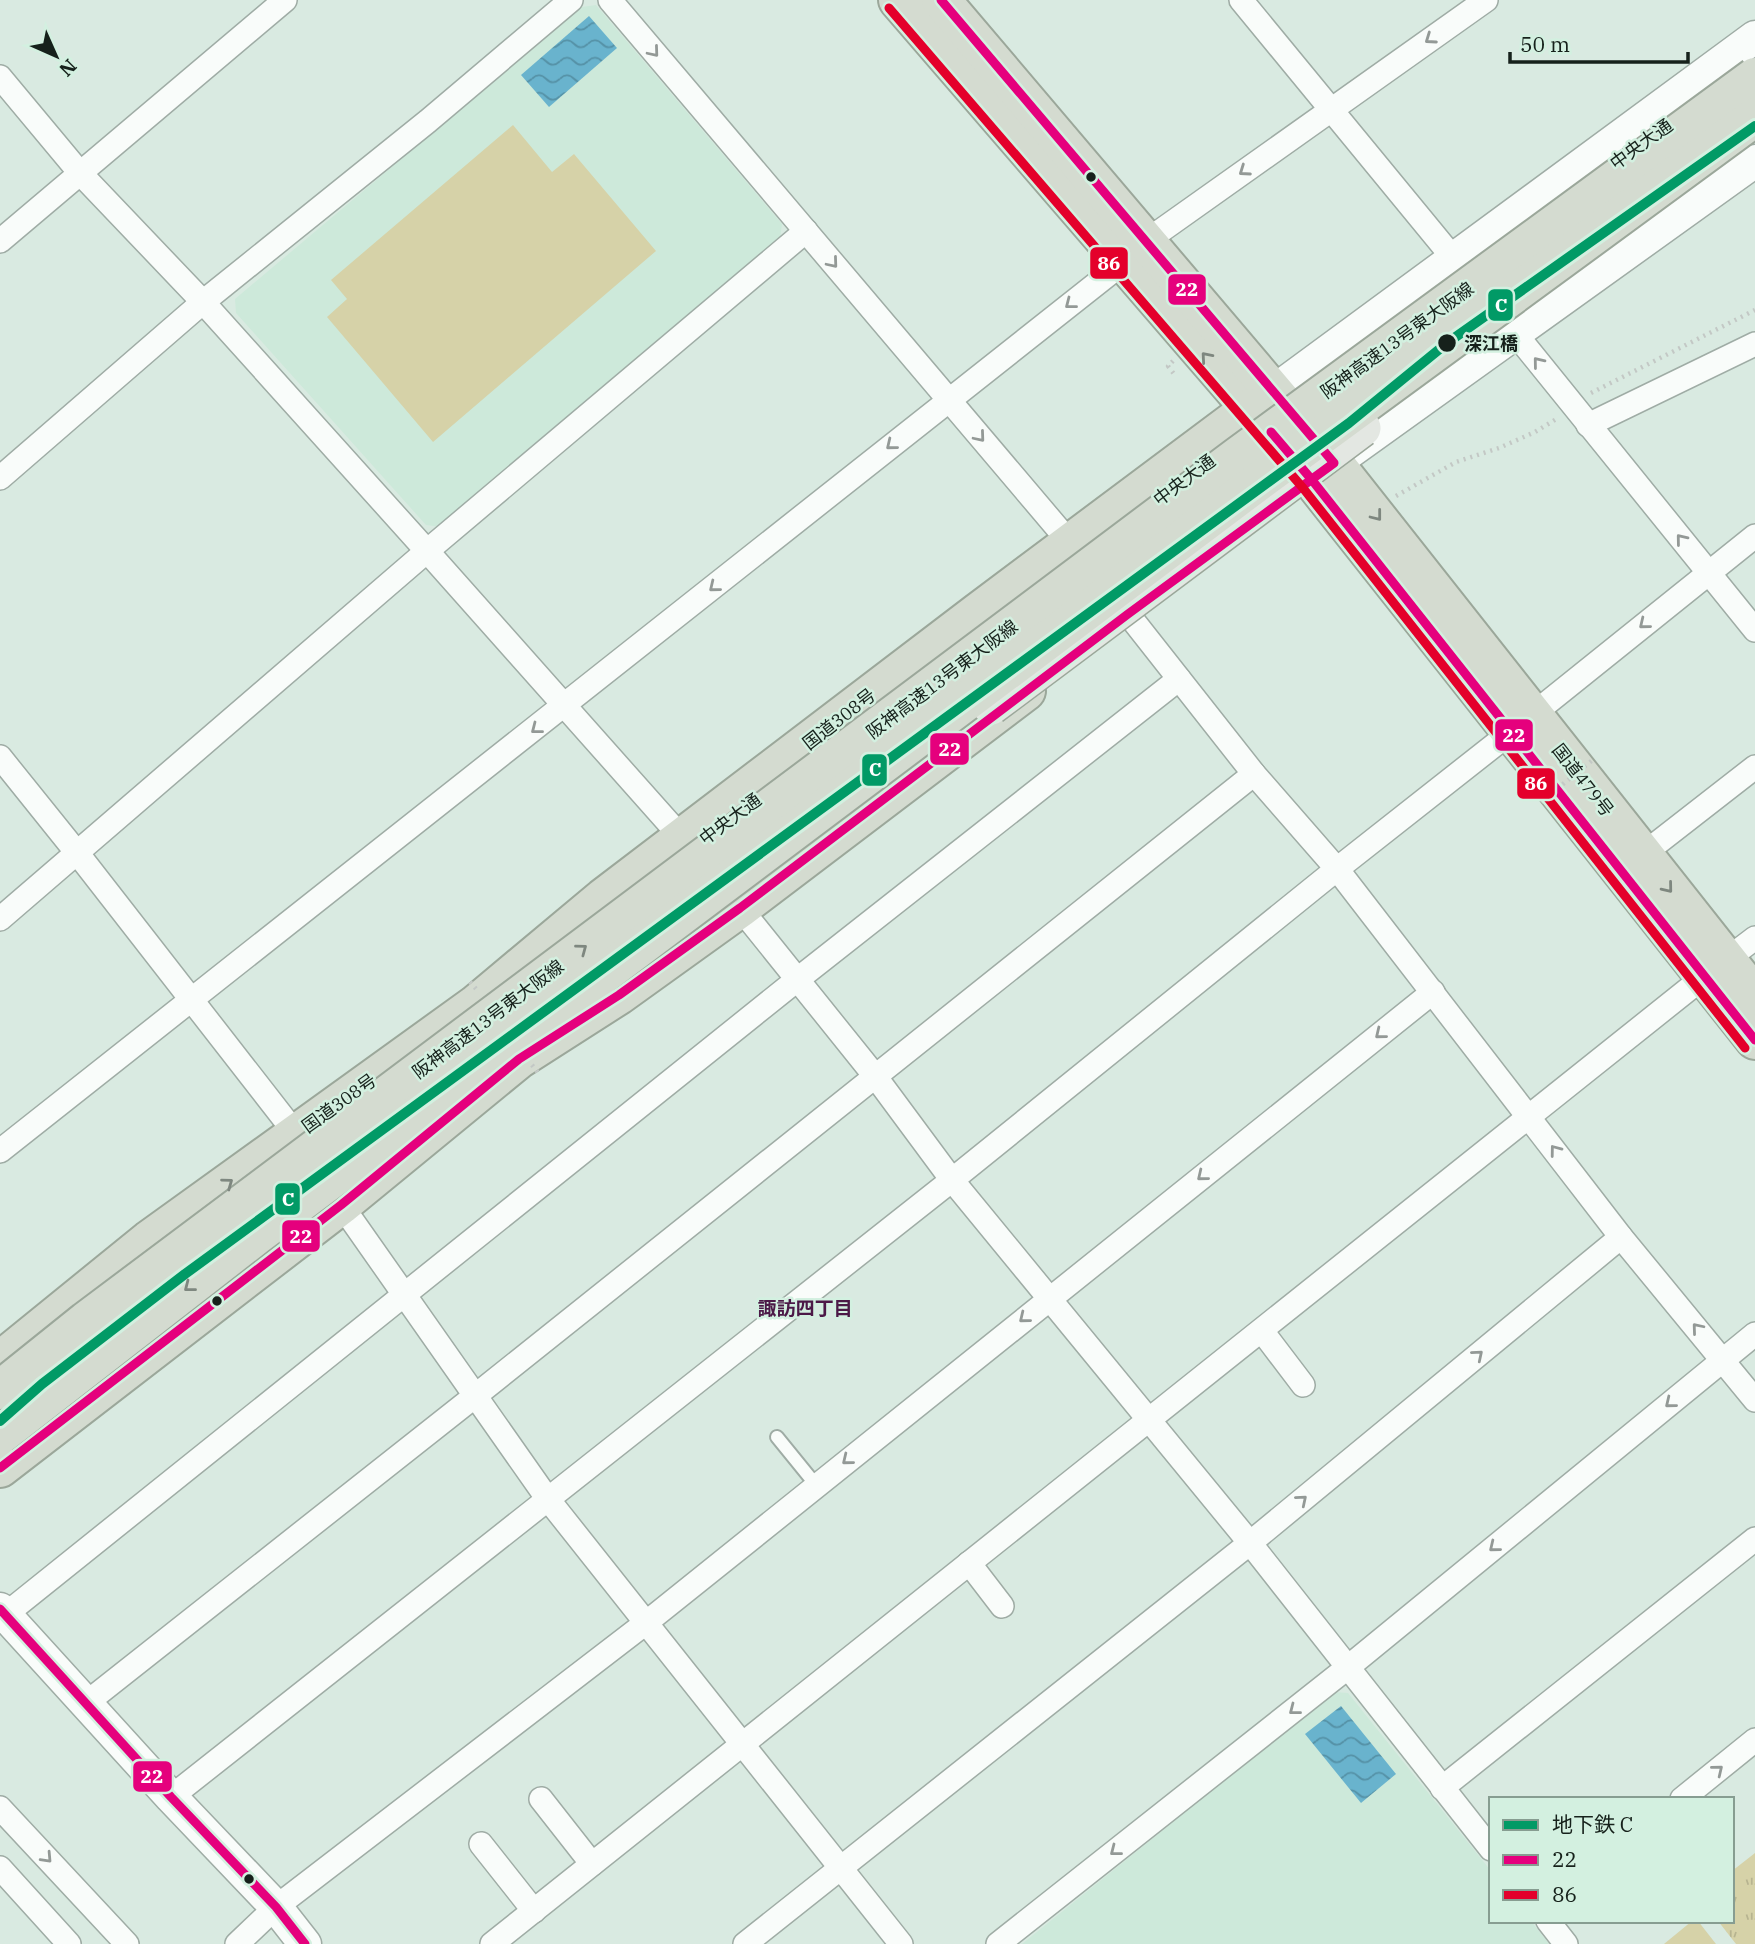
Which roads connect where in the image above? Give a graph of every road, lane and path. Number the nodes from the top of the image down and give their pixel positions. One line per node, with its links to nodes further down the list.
1 (285, 0): 16 (street)
2 (571, 0): 21 (street)
3 (610, 0): 17 (street, one-way to 17)
4 (898, 0): 19 (highway)
5 (941, 0): 19 (highway)
6 (1241, 0): 12 (street)
7 (1486, 0): 12 (street, one-way to 12)
8 (1755, 37): 20 (street)
9 (1755, 60): 49 (main road, 中央大通)
10 (1755, 77): 65 (highway, 阪神高速13号東大阪線, one-way to 10, bridge)
11 (0, 78): 16 (street)
12 (1331, 109): 19 (street, one-way to 19); 20 (street)
13 (1755, 117): 78 (highway, 阪神高速13号東大阪線, one-way to 78, bridge)
14 (1755, 140): 52 (main road, bridge)
15 (1755, 161): 23 (street)
16 (80, 173): 18 (street); 21 (street)
17 (806, 232): 25 (street, one-way to 25); 33 (street)
18 (0, 241)
19 (1134, 252): 25 (street, one-way to 25); 26 (highway)
20 (1454, 260): 26 (street)
21 (202, 302): 29 (street); 33 (street)
22 (1755, 310): 27 (path)
23 (1514, 332): 27 (street, one-way to 23); 28 (street)
24 (1755, 344): 27 (street)
25 (948, 400): 32 (street, one-way to 32); 38 (street, one-way to 38)
26 (1262, 400): 28 (highway); 32 (highway, 国道308号)
27 (1582, 418): 30 (path); 34 (street, one-way to 27)
28 (1323, 471): 35 (highway); 39 (highway, 国道479号)
29 (0, 478)
30 (1390, 501)
31 (1755, 536): 34 (street)
32 (1071, 544): 45 (highway, 国道308号)
33 (427, 551): 38 (street); 46 (street)
34 (1708, 572): 36 (street); 39 (street, one-way to 39)
35 (1128, 614): 37 (street); 50 (highway)
36 (1755, 630)
37 (1179, 679): 43 (street); 54 (street)
38 (565, 706): 45 (street); 57 (street, one-way to 57)
39 (1521, 724): 47 (highway, 国道479号); 48 (street); 53 (highway, 国道479号)
40 (0, 757): 46 (street)
41 (1595, 758): 44 (path, bridge)
42 (1755, 767): 47 (street)
43 (1254, 774): 48 (street); 59 (street)
44 (1541, 802)
45 (683, 839): 61 (highway, 国道308号)
46 (78, 854): 51 (street); 57 (street)
47 (1642, 855): 53 (highway, 国道479号, one-way to 53)
48 (1336, 869): 55 (street); 63 (street)
49 (617, 904)
50 (740, 908): 54 (street); 64 (highway)
51 (0, 919)
52 (657, 953)
53 (1729, 958): 56 (highway, 国道479号); 58 (highway, 国道479号); 60 (street)
54 (798, 979): 59 (street); 67 (street)
55 (1433, 992): 60 (street); 68 (street, one-way to 68)
56 (1755, 996)
57 (191, 998): 61 (street); 62 (street)
58 (1755, 1040)
59 (875, 1076): 63 (street); 75 (street)
60 (1529, 1117): 66 (street, one-way to 60); 69 (street)
61 (297, 1134): 64 (street); 72 (highway, 国道308号, one-way to 61)
62 (0, 1151)
63 (952, 1180): 68 (street); 82 (street)
64 (341, 1205): 67 (street); 80 (highway)
65 (236, 1209): 73 (highway, bridge); 78 (highway, 阪神高速13号東大阪線, bridge)
66 (1621, 1237): 71 (street, one-way to 66); 84 (street, one-way to 66)
67 (404, 1295): 75 (street); 87 (street)
68 (1050, 1297): 77 (street); 81 (street, one-way to 81)
69 (1262, 1331): 74 (street); 77 (street)
70 (1755, 1334): 71 (street)
71 (1723, 1360): 76 (street); 89 (street, one-way to 89)
72 (0, 1361)
73 (0, 1374)
74 (1303, 1385)
75 (475, 1396): 82 (street); 90 (street)
76 (1755, 1400)
77 (1149, 1420): 84 (street); 85 (street)
78 (3, 1421)
79 (776, 1437): 81 (lane)
80 (0, 1468)
81 (816, 1485): 88 (street)
82 (547, 1498): 88 (street); 94 (street)
83 (1755, 1539): 93 (street)
84 (1250, 1543): 89 (street); 102 (street)
85 (970, 1563): 86 (street); 92 (street)
86 (1002, 1606)
87 (3, 1612): 90 (street)
88 (647, 1622): 92 (street); 103 (street)
89 (1347, 1668): 93 (street); 113 (street, one-way to 113)
90 (85, 1704): 94 (street)
91 (1755, 1741): 95 (street, one-way to 91)
92 (742, 1744): 100 (street); 102 (street)
93 (1442, 1788): 99 (street)
94 (171, 1797): 103 (street)
95 (1685, 1797)
96 (541, 1799): 100 (street)
97 (0, 1808): 107 (street, one-way to 107)
98 (481, 1844): 104 (street)
99 (1489, 1847)
100 (592, 1864): 104 (street)
101 (0, 1868): 106 (street)
102 (839, 1868): 111 (street); 112 (street)
103 (276, 1907): 108 (street); 109 (street)
104 (534, 1911): 110 (street)
105 (1550, 1923): 114 (street)
106 (69, 1944)
107 (127, 1944)
108 (237, 1944)
109 (305, 1944)
110 (492, 1944)
111 (745, 1944)
112 (901, 1944)
113 (998, 1944)
114 (1566, 1944)

